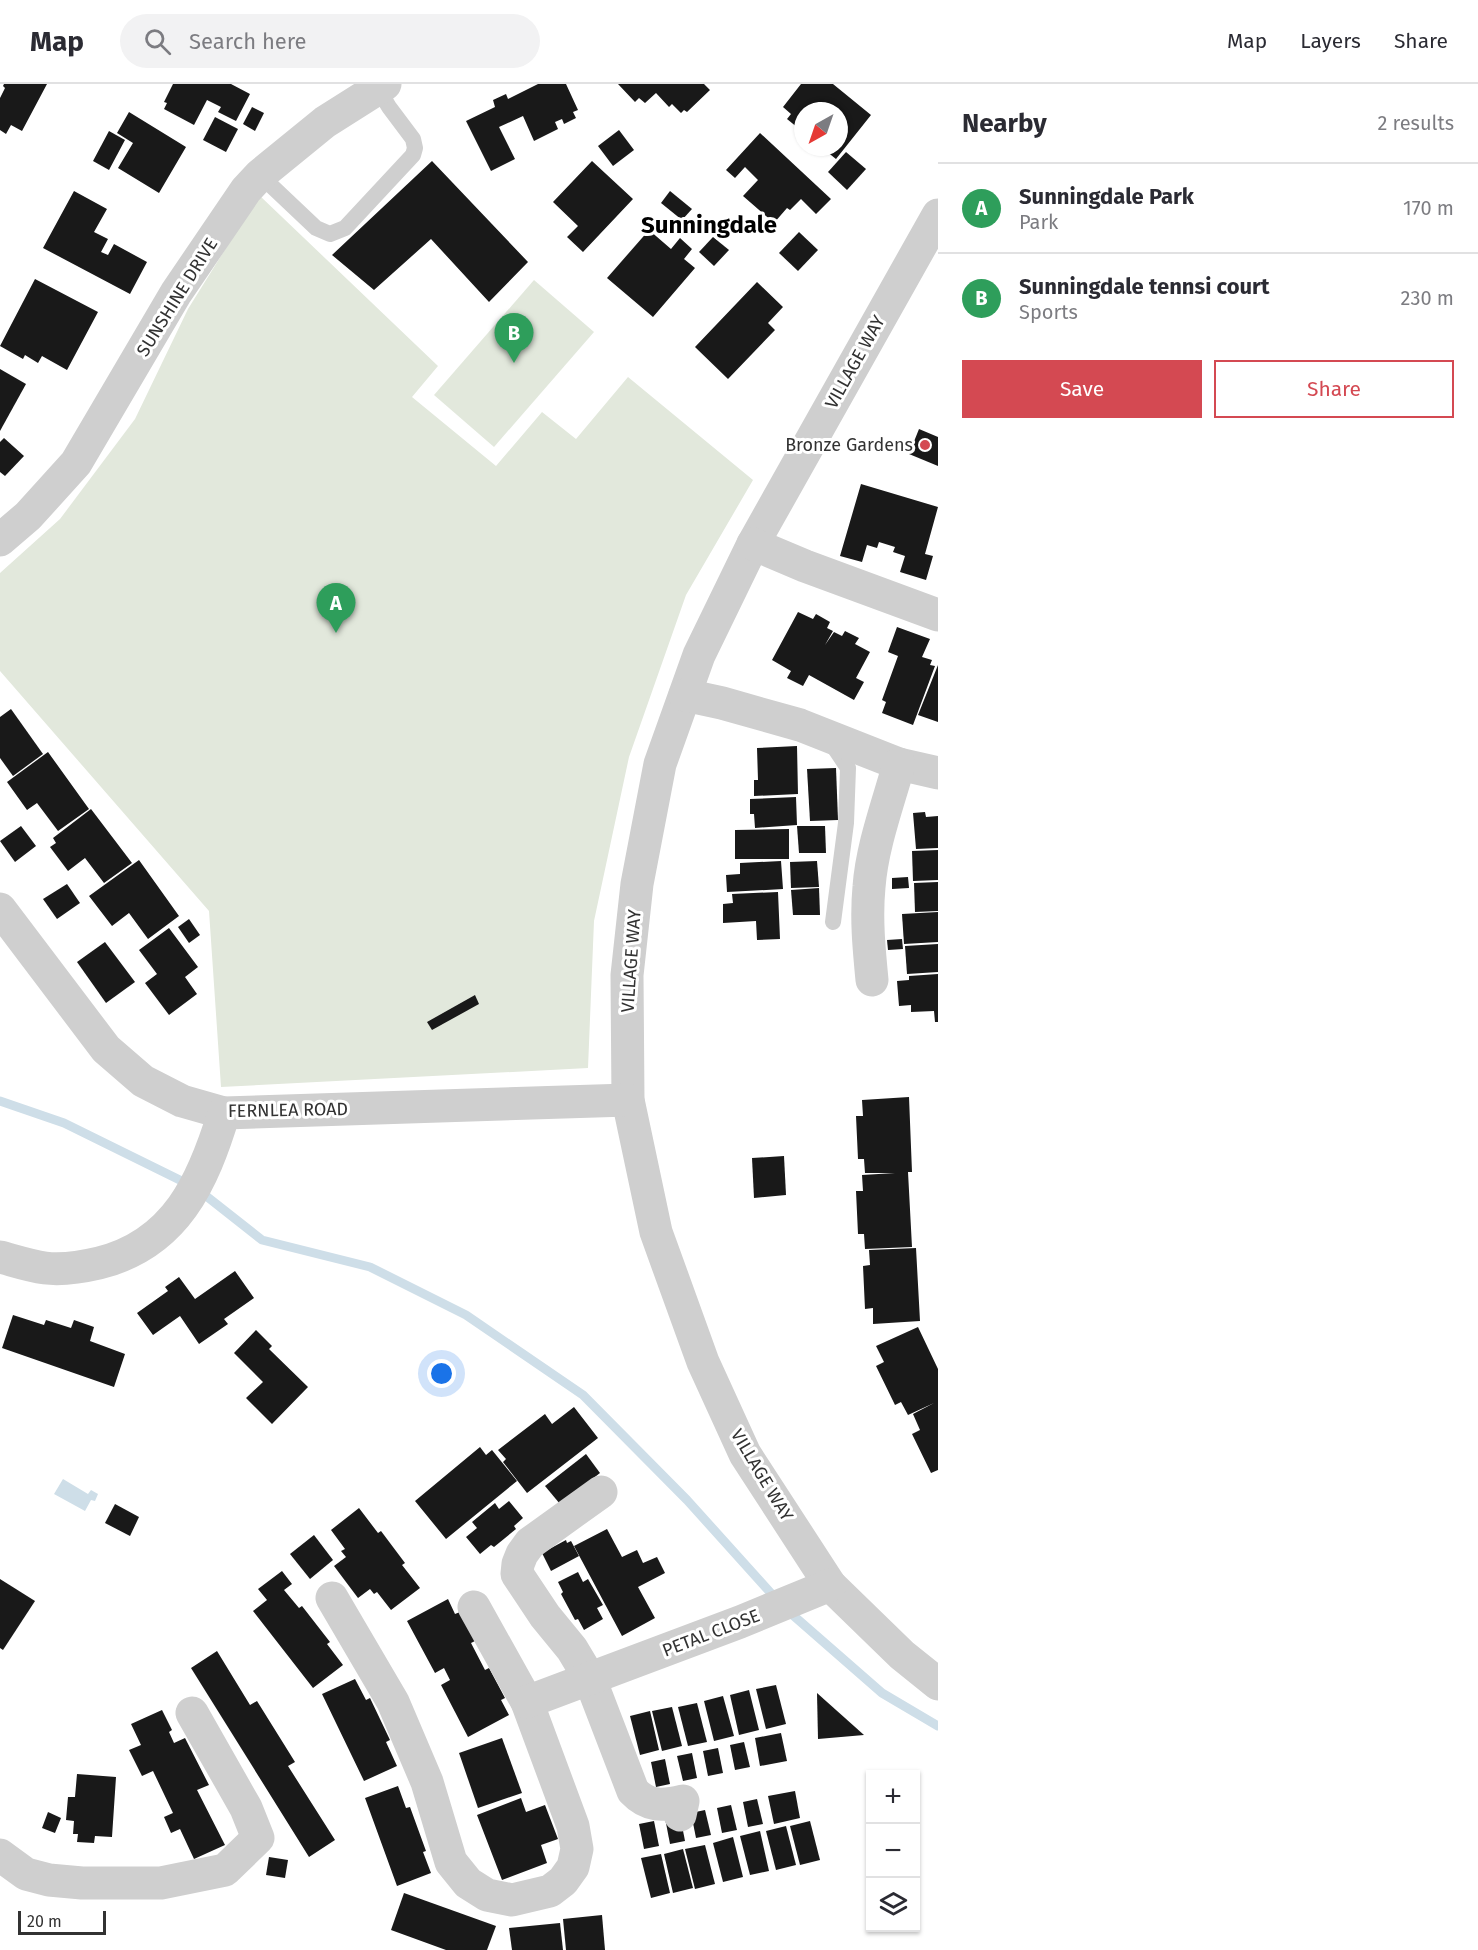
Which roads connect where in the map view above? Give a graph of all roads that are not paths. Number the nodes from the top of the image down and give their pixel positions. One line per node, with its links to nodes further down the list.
1 (381, 86): 2 (street, SUNSHINE DRIVE); 2 (lane)
2 (260, 175): 4 (street, SUNSHINE DRIVE)
3 (938, 215): 5 (street, VILLAGE WAY)
4 (0, 540)
5 (753, 544): 6 (street); 7 (street, VILLAGE WAY)
6 (938, 615)
7 (685, 695): 8 (street); 14 (street, VILLAGE WAY)
8 (826, 735): 9 (street); 12 (lane)
9 (899, 764): 10 (street); 13 (street)
10 (938, 773)
11 (0, 909): 15 (street, FERNLEA ROAD)
12 (833, 922)
13 (872, 980)
14 (628, 1100): 15 (street, FERNLEA ROAD); 18 (street, VILLAGE WAY)
15 (224, 1113): 16 (street)
16 (0, 1257)
17 (600, 1492): 21 (street)
18 (830, 1585): 21 (street, PETAL CLOSE); 22 (street, VILLAGE WAY)
19 (333, 1598): 23 (street)
20 (474, 1607): 23 (street)
21 (590, 1679): 23 (street, PETAL CLOSE); 25 (street)
22 (938, 1684)
23 (527, 1702)
24 (192, 1713): 26 (street)
25 (680, 1815)
26 (0, 1855)

